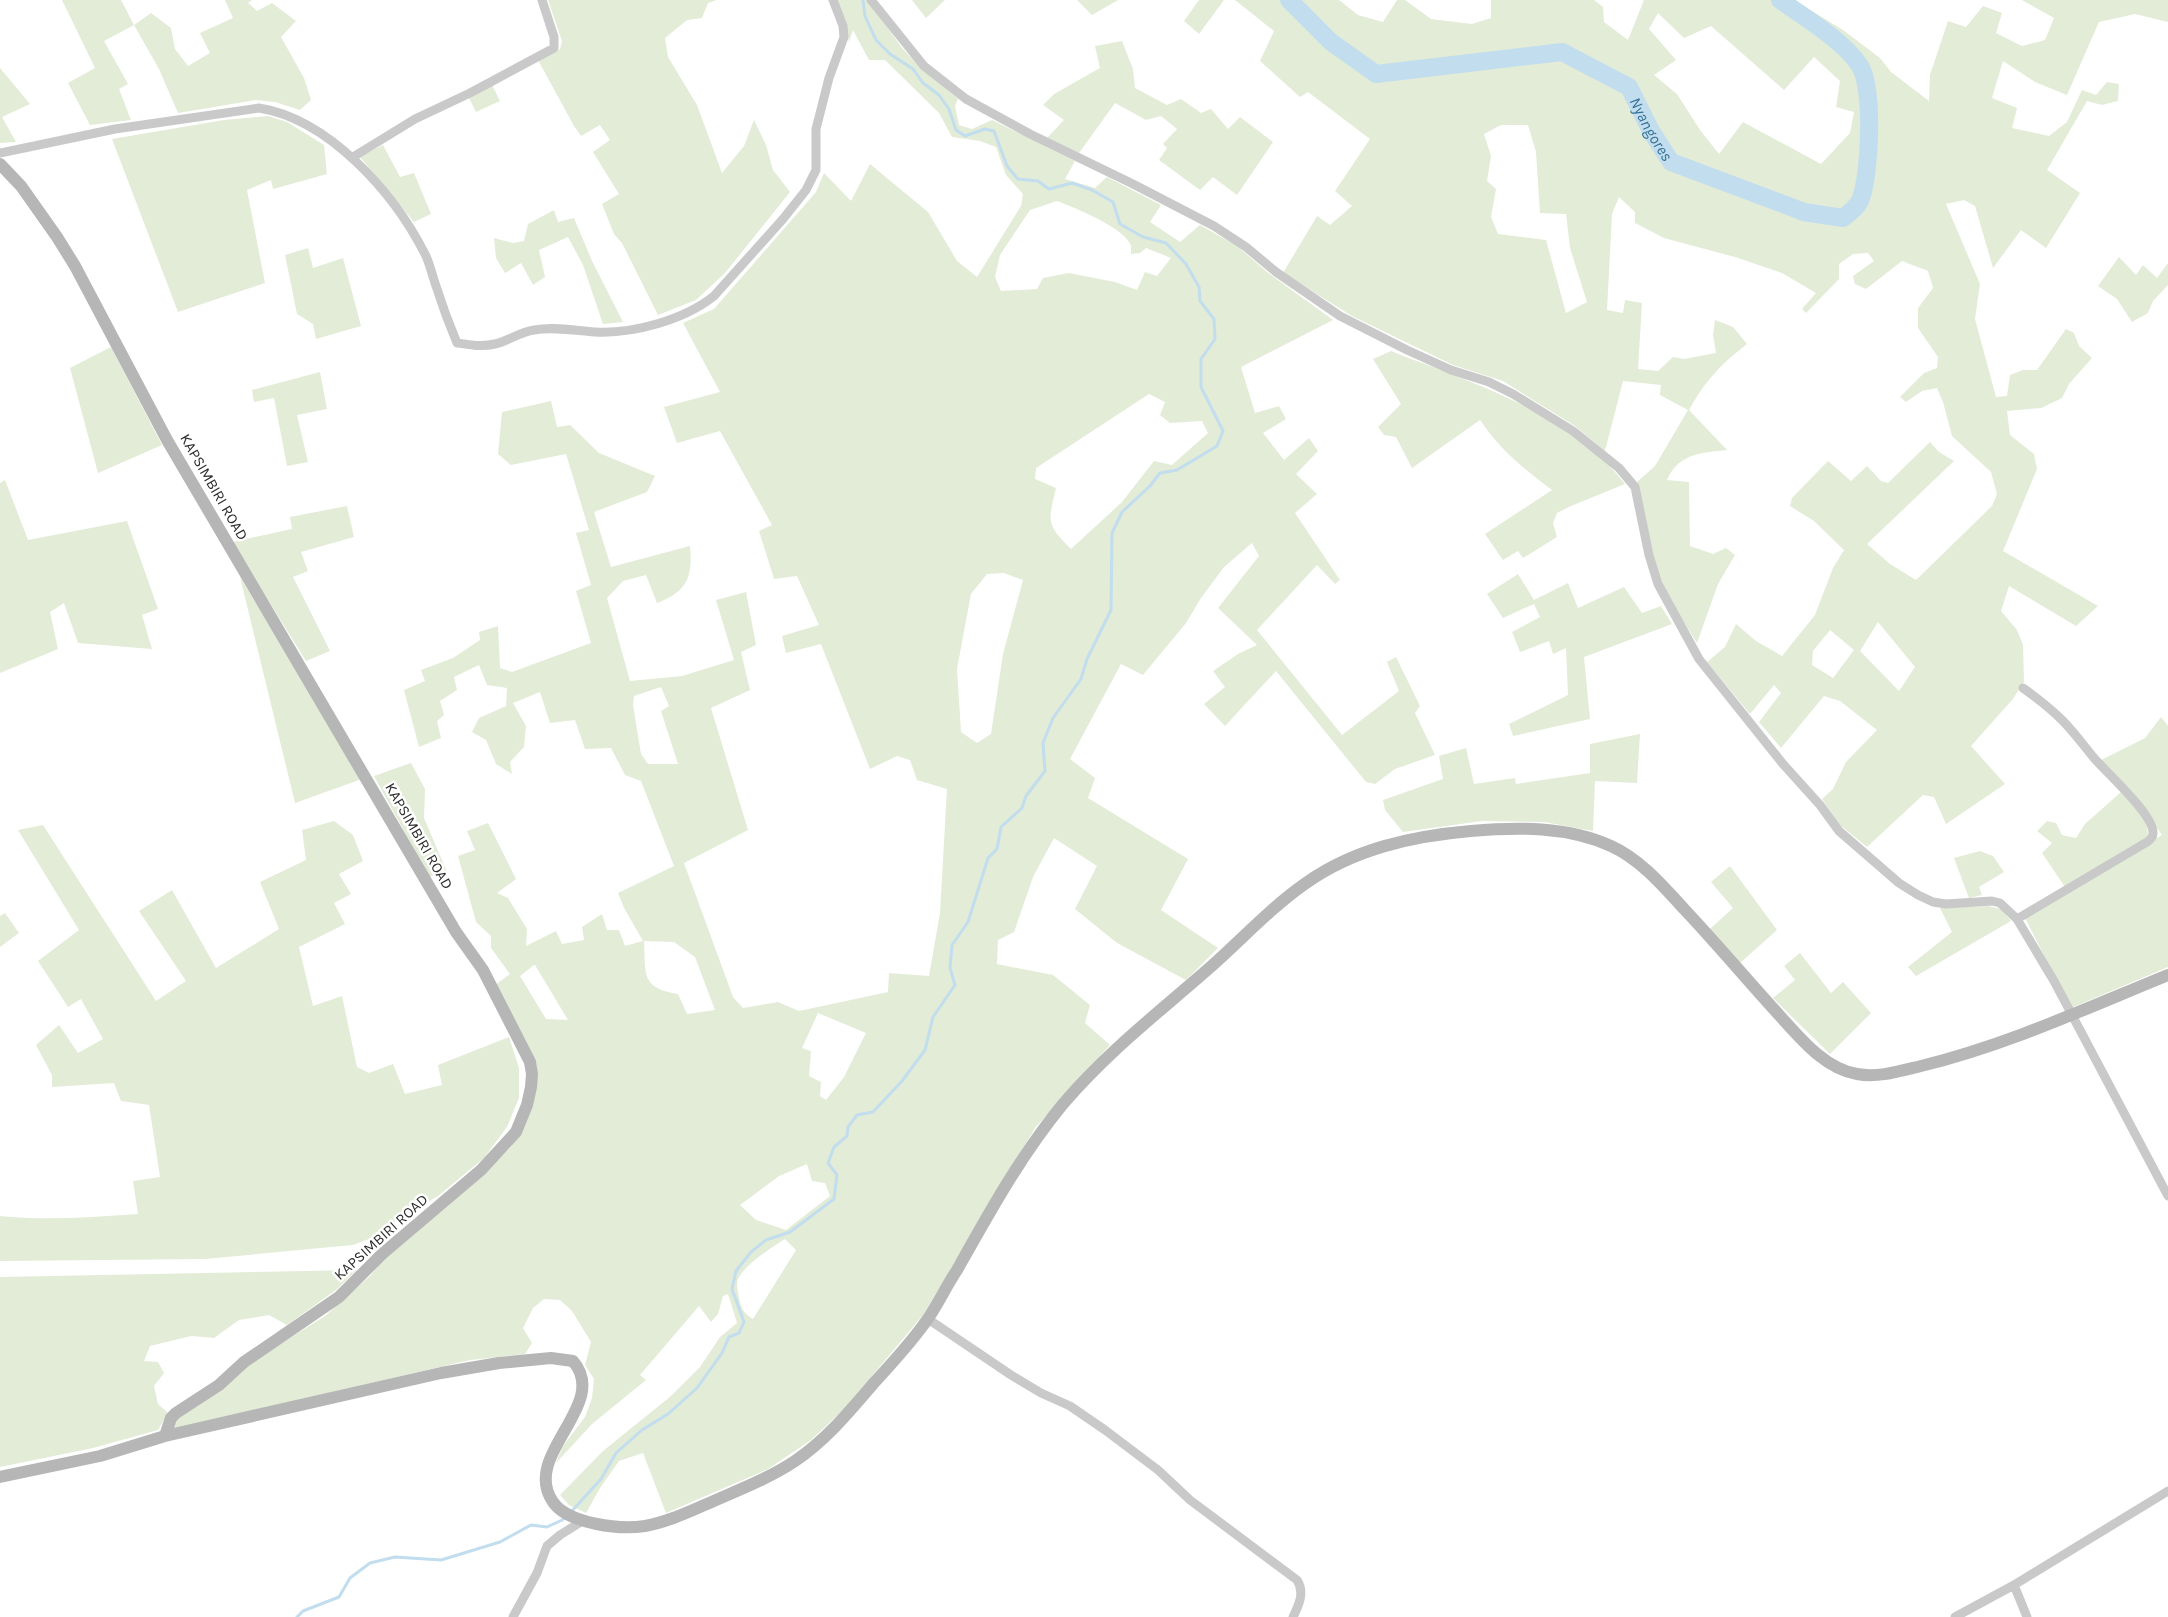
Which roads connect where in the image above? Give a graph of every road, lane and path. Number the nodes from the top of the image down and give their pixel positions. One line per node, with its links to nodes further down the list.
1 (542, 0): 5 (street)
2 (833, 0): 5 (street)
3 (871, 0): 8 (street)
4 (0, 153): 5 (street)
5 (353, 158)
6 (1, 168): 13 (street, KAPSIMBIRI ROAD)
7 (2023, 688): 8 (street)
8 (2017, 919): 10 (street)
9 (2168, 976): 10 (street)
10 (2070, 1016): 11 (street); 12 (street)
11 (2168, 1196)
12 (928, 1320): 16 (street); 19 (street)
13 (165, 1436): 14 (street); 16 (street)
14 (0, 1477)
15 (2168, 1491): 17 (street)
16 (575, 1516): 18 (street)
17 (2014, 1585): 20 (street); 21 (street)
18 (514, 1617)
19 (1293, 1617)
20 (1955, 1617)
21 (2027, 1617)

